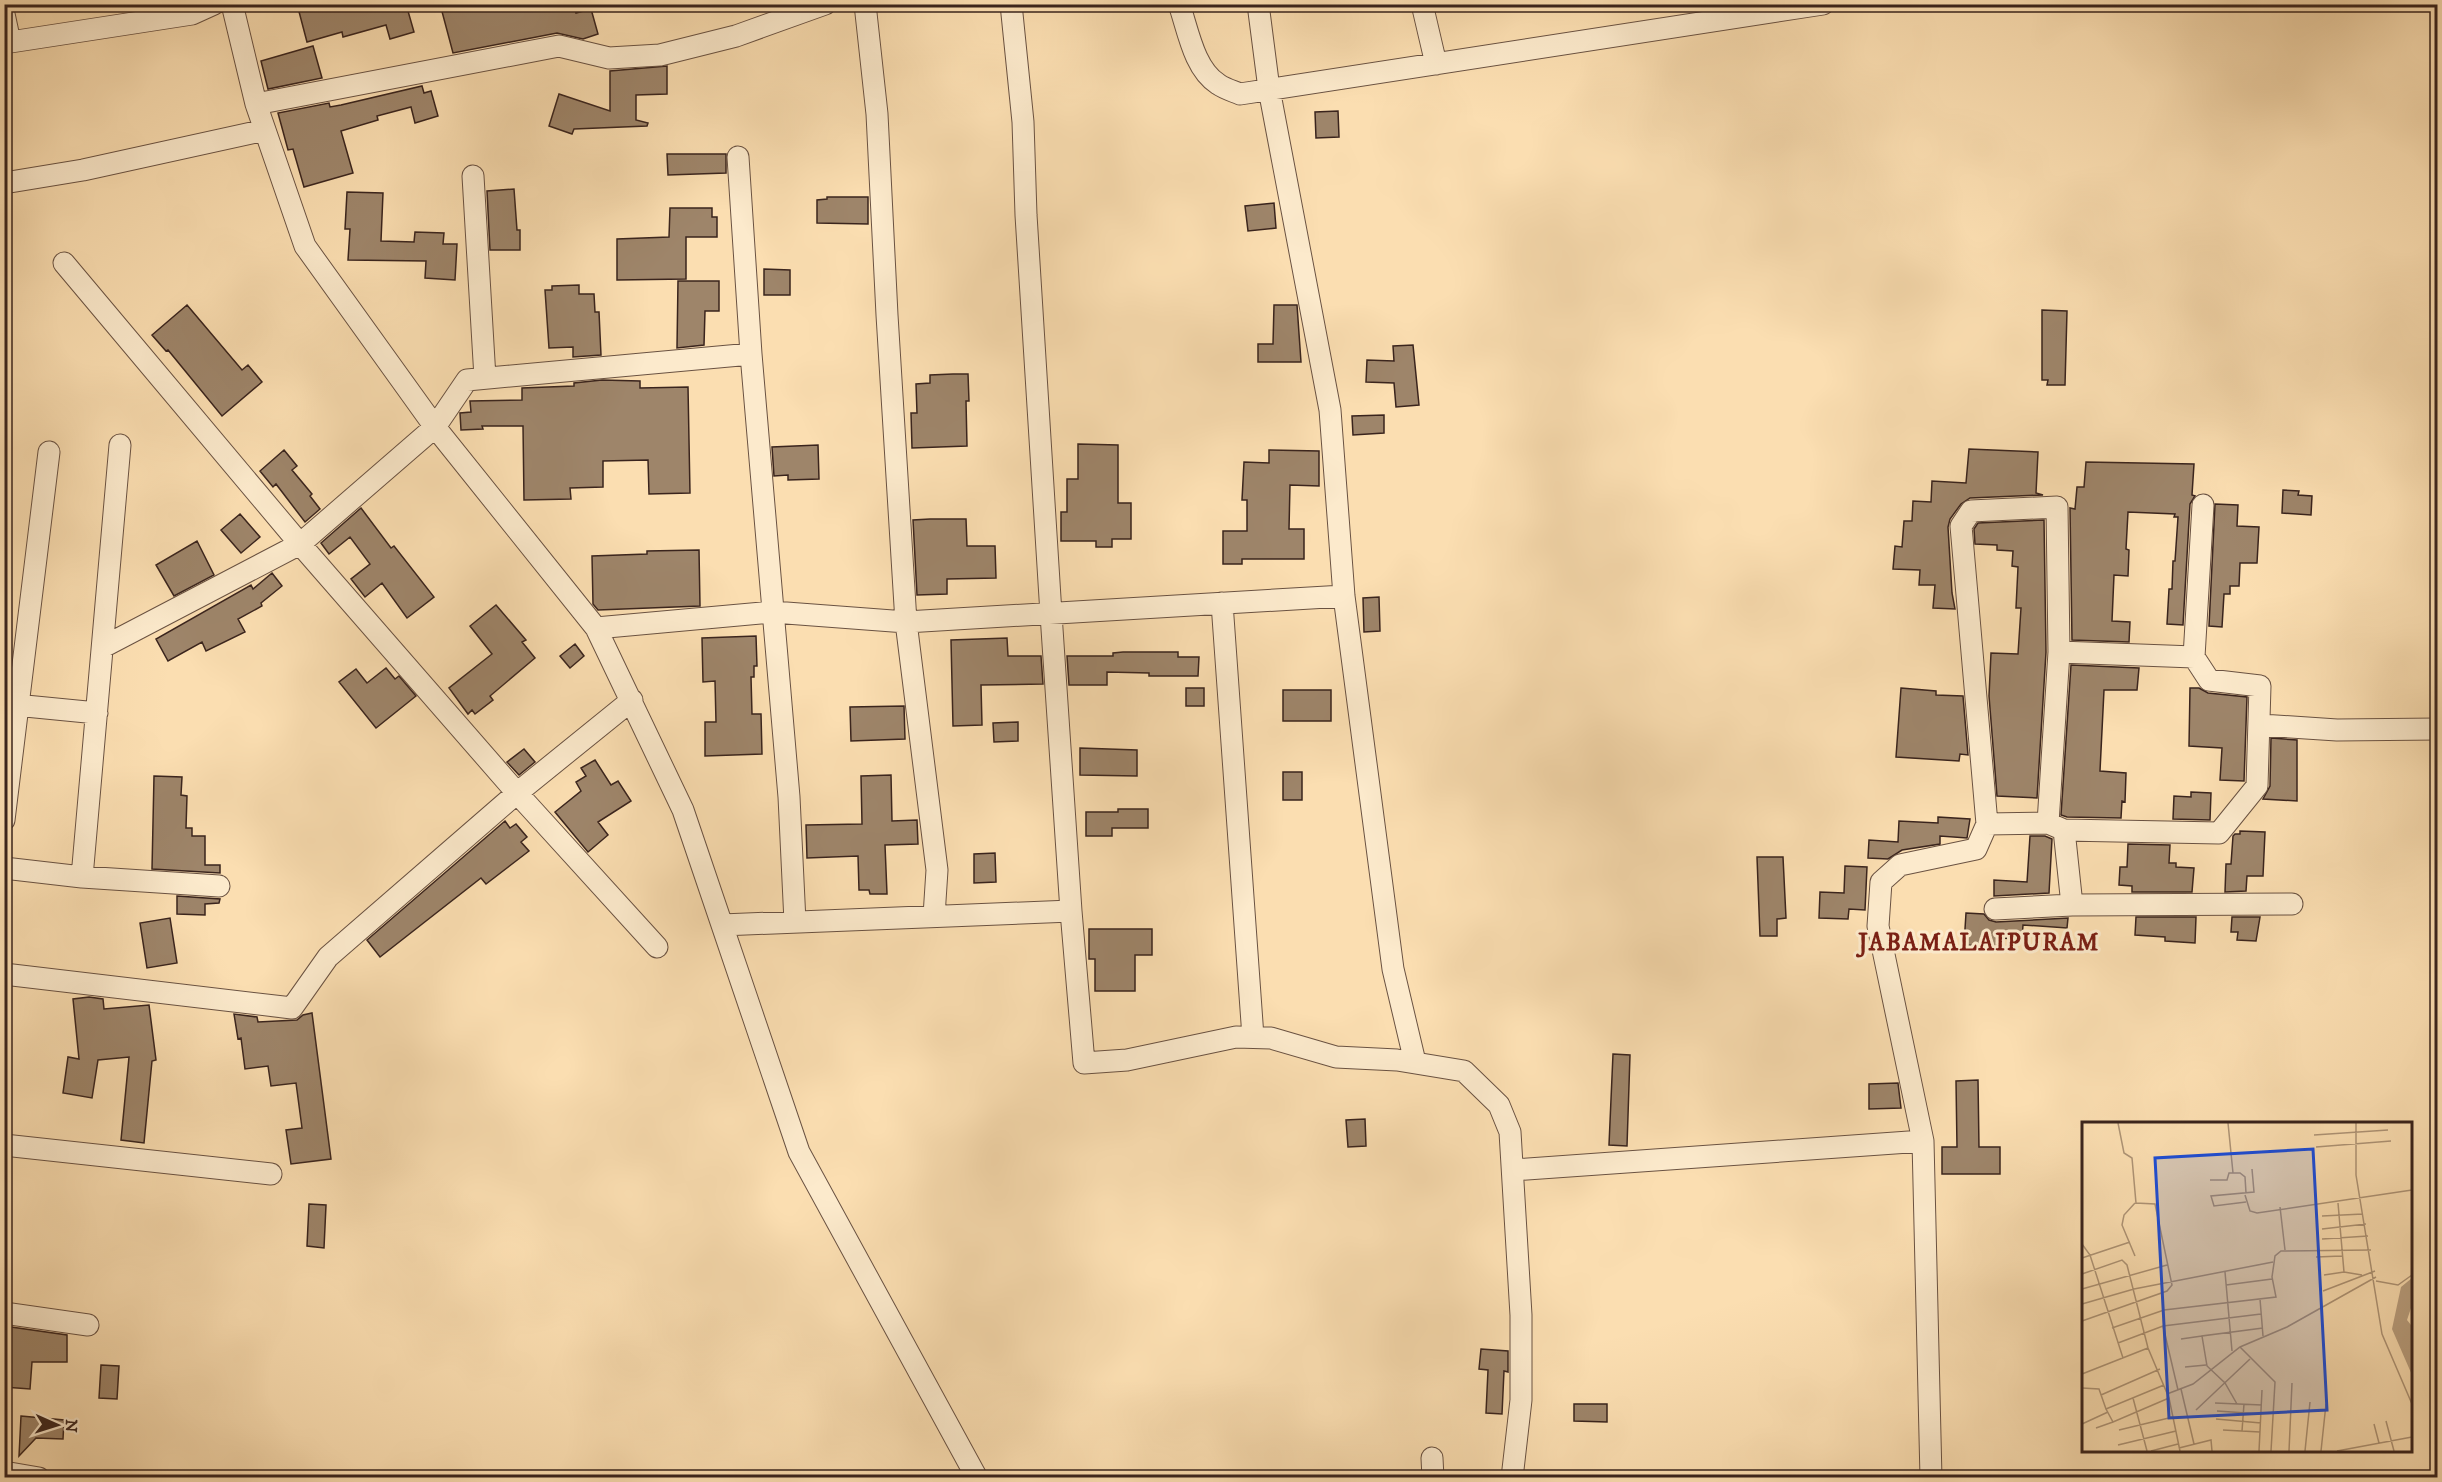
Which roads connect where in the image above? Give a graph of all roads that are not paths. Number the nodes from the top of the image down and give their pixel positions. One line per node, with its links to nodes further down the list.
1 (213, 4): 10 (street)
2 (232, 4): 15 (street)
3 (825, 4): 15 (street)
4 (865, 4): 32 (street)
5 (1011, 4): 31 (street)
6 (1179, 4): 14 (street)
7 (1258, 4): 14 (street)
8 (1422, 4): 13 (street)
9 (1823, 4): 13 (street)
10 (191, 9): 12 (street)
11 (4, 14): 12 (street)
12 (7, 42)
13 (1436, 64): 14 (street)
14 (1269, 89): 28 (street)
15 (256, 104): 16 (street)
16 (265, 130): 19 (street); 23 (street)
17 (738, 157): 21 (street)
18 (473, 176): 22 (street)
19 (4, 183)
20 (64, 263): 27 (street)
21 (751, 354): 22 (street); 30 (street)
22 (485, 378): 23 (street)
23 (435, 427): 27 (street); 33 (street)
24 (120, 445): 34 (street)
25 (49, 452): 38 (street)
26 (2204, 505): 36 (street)
27 (300, 544): 34 (street); 42 (street)
28 (1344, 596): 29 (street); 59 (street)
29 (1222, 603): 31 (street); 58 (street)
30 (773, 612): 32 (street); 33 (street); 54 (street)
31 (1051, 614): 32 (street); 52 (street)
32 (906, 622): 53 (street)
33 (596, 628): 37 (street)
34 (103, 647): 39 (street)
35 (2059, 652): 36 (street); 44 (street); 45 (street)
36 (2194, 657): 40 (street)
37 (632, 700): 42 (street); 55 (street)
38 (11, 705): 39 (street); 43 (street)
39 (97, 714): 47 (street)
40 (2261, 726): 41 (street); 45 (street)
41 (2438, 729)
42 (517, 793): 56 (street); 57 (street)
43 (4, 820)
44 (1988, 824): 45 (street); 60 (street)
45 (2056, 826): 50 (street)
46 (4, 868): 47 (street)
47 (82, 877): 48 (street)
48 (219, 886)
49 (2292, 904): 50 (street)
50 (2072, 905): 51 (street)
51 (1995, 909)
52 (1071, 910): 53 (street); 58 (street)
53 (934, 916): 54 (street)
54 (795, 922): 55 (street)
55 (722, 925): 68 (street)
56 (657, 947)
57 (4, 974)
58 (1253, 1037): 59 (street)
59 (1415, 1062): 62 (street)
60 (1923, 1141): 62 (street); 70 (street)
61 (4, 1145): 63 (street)
62 (1513, 1170): 69 (street)
63 (271, 1174)
64 (4, 1313): 65 (street)
65 (88, 1325)
66 (4, 1472): 67 (street)
67 (39, 1478)
68 (977, 1478)
69 (1512, 1478)
70 (1931, 1478)

